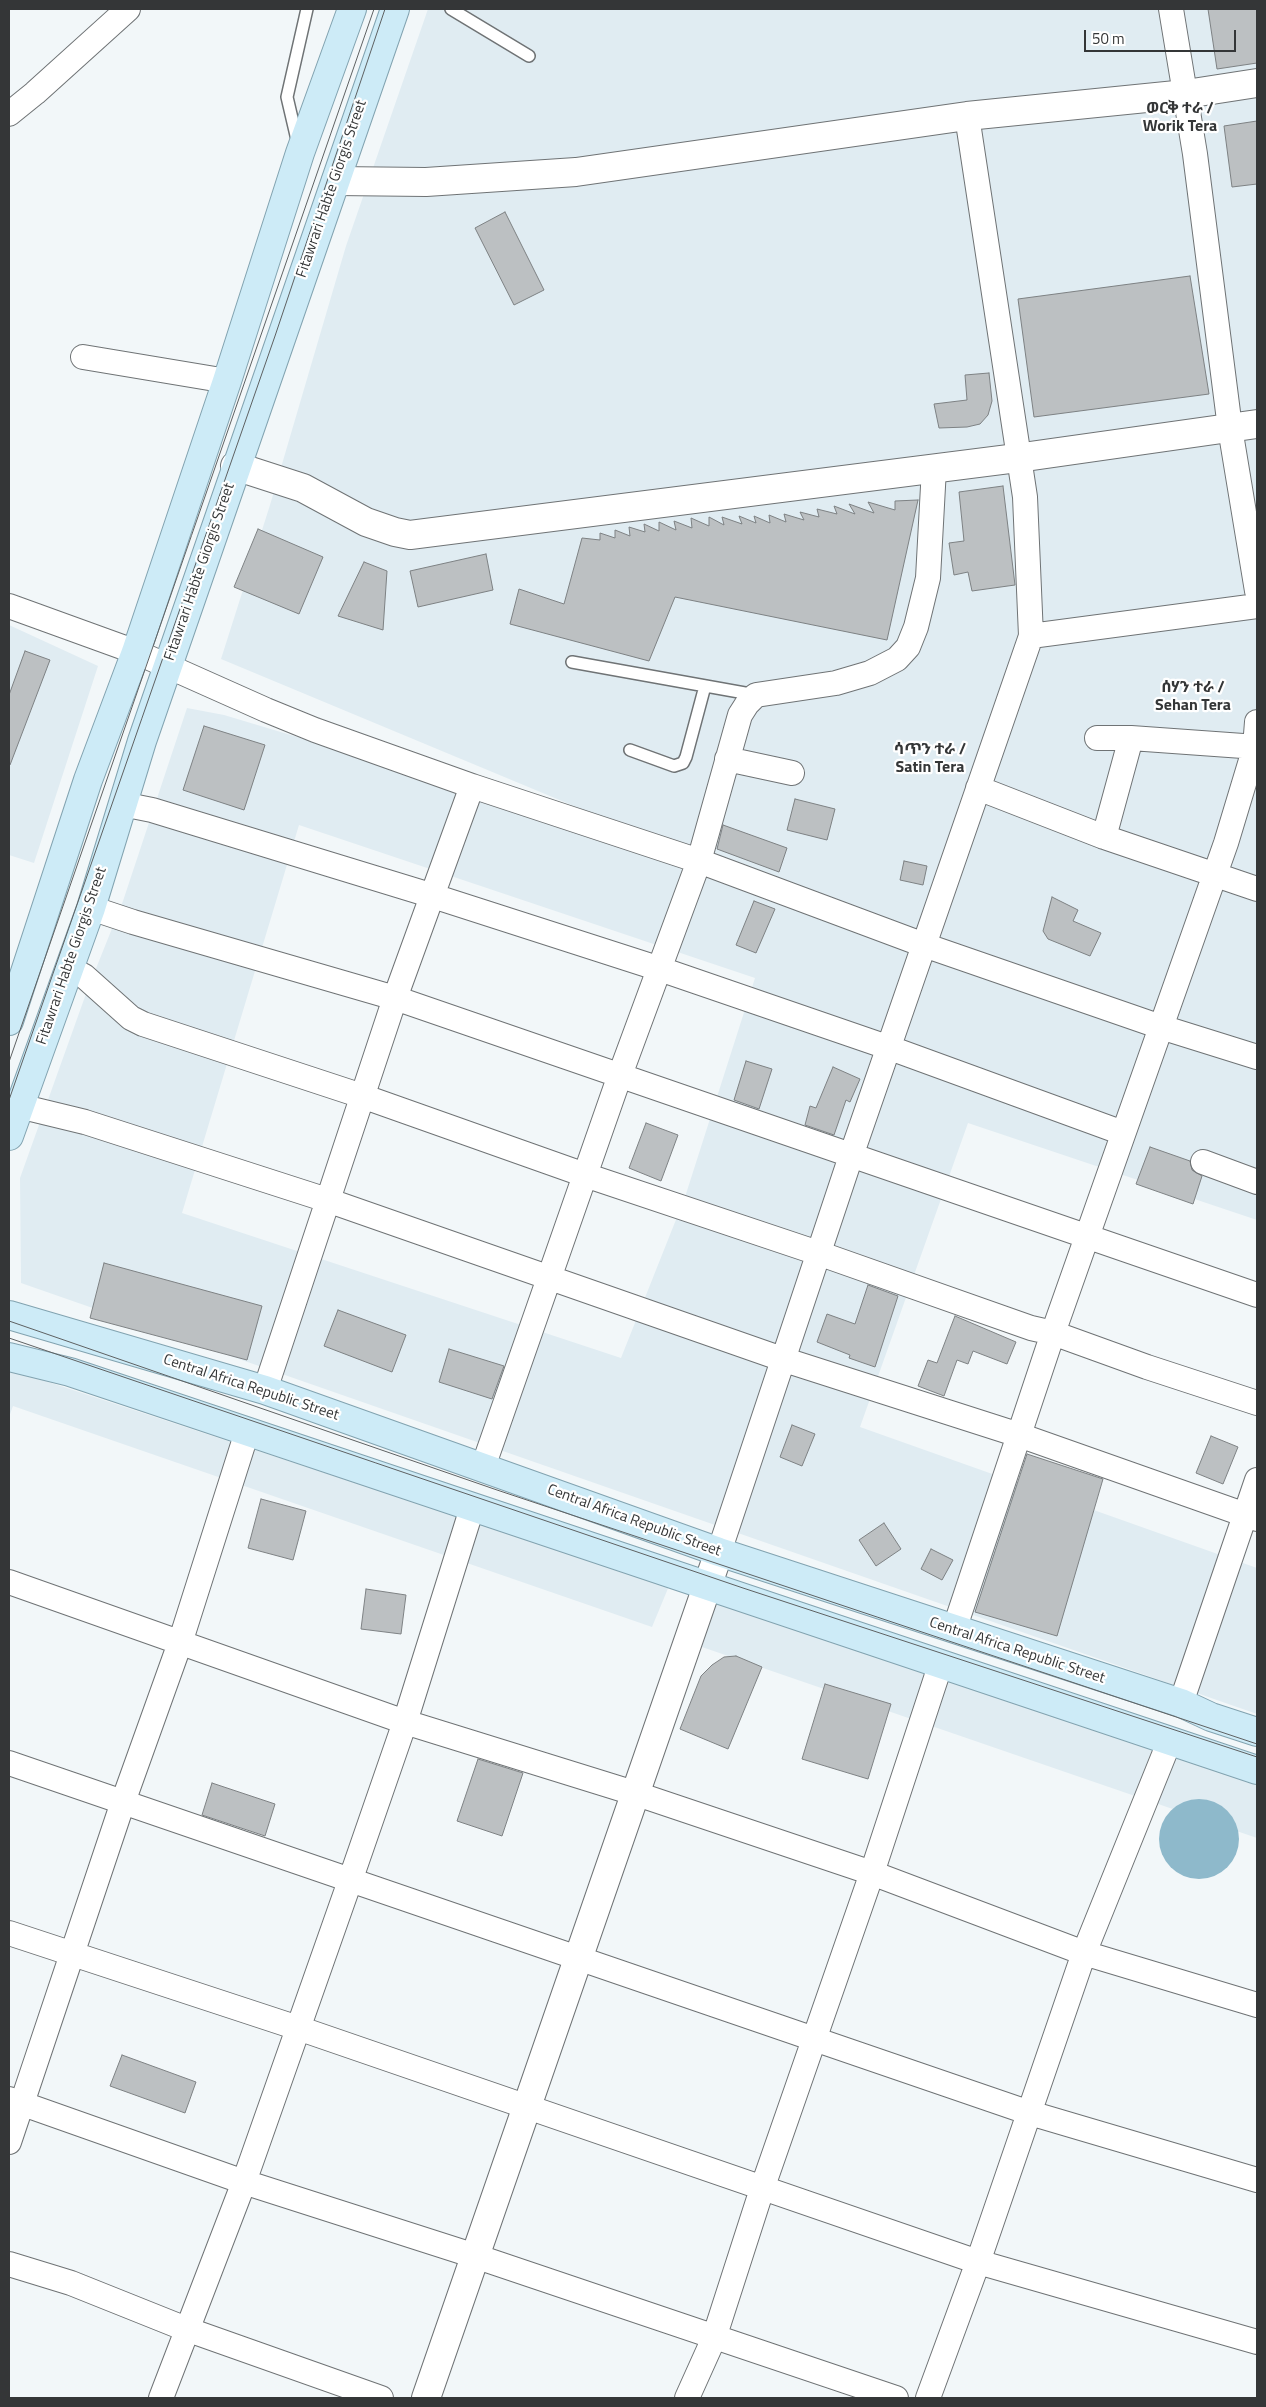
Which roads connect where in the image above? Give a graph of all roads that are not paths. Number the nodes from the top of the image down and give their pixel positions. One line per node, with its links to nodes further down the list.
1 (128, 9): 10 (street)
2 (306, 9): 12 (lane)
3 (352, 9): 12 (main road)
4 (395, 9): 13 (main road, Fitawrari Habte Giorgis Street)
5 (451, 9): 7 (lane)
6 (1171, 9): 9 (street)
7 (529, 56)
8 (1257, 83): 9 (street)
9 (1186, 94): 11 (street); 17 (street)
10 (9, 114)
11 (968, 116): 13 (street); 18 (street)
12 (300, 153): 15 (main road)
13 (336, 181): 19 (main road, Fitawrari Habte Giorgis Street)
14 (84, 357): 15 (street)
15 (227, 382): 25 (main road)
16 (1257, 424): 17 (street)
17 (1230, 428): 18 (street); 21 (street)
18 (1017, 458): 20 (street); 24 (street)
19 (236, 466): 20 (street); 27 (main road, Fitawrari Habte Giorgis Street)
20 (934, 468): 29 (street)
21 (1257, 591)
22 (9, 606): 25 (street)
23 (1257, 606): 24 (street)
24 (1031, 636): 38 (street)
25 (136, 652): 27 (street); 50 (main road)
26 (572, 662): 28 (lane)
27 (167, 667): 37 (street); 39 (main road, Fitawrari Habte Giorgis Street)
28 (705, 686): 29 (lane); 34 (lane)
29 (756, 695): 35 (street)
30 (1257, 722): 33 (street)
31 (1097, 738): 32 (street)
32 (1131, 738): 33 (street); 40 (street)
33 (1256, 747): 42 (street)
34 (630, 750)
35 (728, 759): 36 (street); 41 (street)
36 (792, 773)
37 (472, 786): 41 (street); 44 (street)
38 (978, 788): 40 (street); 46 (street)
39 (122, 804): 44 (street); 45 (main road, Fitawrari Habte Giorgis Street)
40 (1104, 837): 42 (street)
41 (699, 860): 46 (street); 48 (street)
42 (1215, 876): 43 (street); 51 (street)
43 (1257, 889)
44 (430, 895): 48 (street); 49 (street)
45 (92, 908): 47 (main road, Fitawrari Habte Giorgis Street); 49 (street)
46 (924, 945): 51 (street); 52 (street)
47 (69, 968): 55 (street); 56 (main road, Fitawrari Habte Giorgis Street)
48 (660, 969): 52 (street); 54 (street)
49 (395, 998): 54 (street); 55 (street)
50 (9, 1021)
51 (1161, 1027): 53 (street); 57 (street)
52 (890, 1048): 57 (street); 59 (street)
53 (1257, 1057)
54 (620, 1075): 59 (street); 61 (street)
55 (362, 1096): 61 (street); 63 (street)
56 (19, 1106): 58 (main road, Fitawrari Habte Giorgis Street); 63 (street)
57 (1124, 1133): 64 (street)
58 (9, 1136)
59 (851, 1156): 64 (street); 65 (street)
60 (1203, 1162): 62 (street)
61 (585, 1175): 65 (street); 66 (street)
62 (1257, 1182)
63 (327, 1200): 66 (street); 73 (street)
64 (1086, 1237): 67 (street); 70 (street)
65 (818, 1253): 70 (street); 72 (street)
66 (548, 1278): 72 (street); 77 (street)
67 (1257, 1294)
68 (9, 1300): 69 (main road)
69 (18, 1317): 73 (main road, Central Africa Republic Street)
70 (1053, 1333): 74 (street); 76 (street)
71 (12, 1360): 75 (main road)
72 (785, 1360): 76 (street); 81 (street)
73 (266, 1390): 77 (main road, Central Africa Republic Street)
74 (1257, 1403)
75 (247, 1432): 79 (main road); 85 (street)
76 (1018, 1435): 80 (street); 84 (street)
77 (483, 1468): 81 (main road, Central Africa Republic Street)
78 (1257, 1480): 80 (street)
79 (472, 1508): 83 (main road); 88 (street)
80 (1251, 1518): 87 (street)
81 (719, 1552): 83 (street); 84 (main road, Central Africa Republic Street)
82 (9, 1582): 85 (street)
83 (706, 1586): 86 (main road); 93 (street)
84 (954, 1630): 87 (main road, Central Africa Republic Street)
85 (180, 1643): 88 (street); 94 (street)
86 (941, 1662): 90 (main road); 95 (street)
87 (1181, 1704): 89 (main road, Central Africa Republic Street)
88 (405, 1722): 93 (street); 96 (street)
89 (1257, 1732)
90 (1170, 1740): 92 (main road); 98 (street)
91 (9, 1763): 94 (street)
92 (1257, 1770)
93 (637, 1794): 95 (street); 100 (street)
94 (123, 1802): 96 (street); 99 (street)
95 (872, 1873): 98 (street); 103 (street)
96 (350, 1881): 100 (street); 102 (street)
97 (9, 1933): 99 (street)
98 (1084, 1953): 101 (street); 106 (street)
99 (72, 1954): 102 (street); 104 (street)
100 (580, 1958): 103 (street); 105 (street)
101 (1257, 2005)
102 (298, 2028): 105 (street); 109 (street)
103 (815, 2039): 106 (street); 110 (street)
104 (16, 2102): 107 (street); 109 (street)
105 (526, 2106): 110 (street); 111 (street)
106 (1030, 2113): 108 (street); 112 (street)
107 (9, 2142)
108 (1257, 2180)
109 (244, 2182): 111 (street); 114 (street)
110 (762, 2189): 112 (street); 115 (street)
111 (475, 2256): 115 (street); 119 (street)
112 (978, 2262): 116 (street); 122 (street)
113 (9, 2264): 114 (street)
114 (186, 2329): 117 (street); 118 (street)
115 (714, 2338): 120 (street); 121 (street)
116 (1257, 2342)
117 (161, 2398)
118 (381, 2398)
119 (426, 2398)
120 (687, 2398)
121 (896, 2398)
122 (928, 2398)

